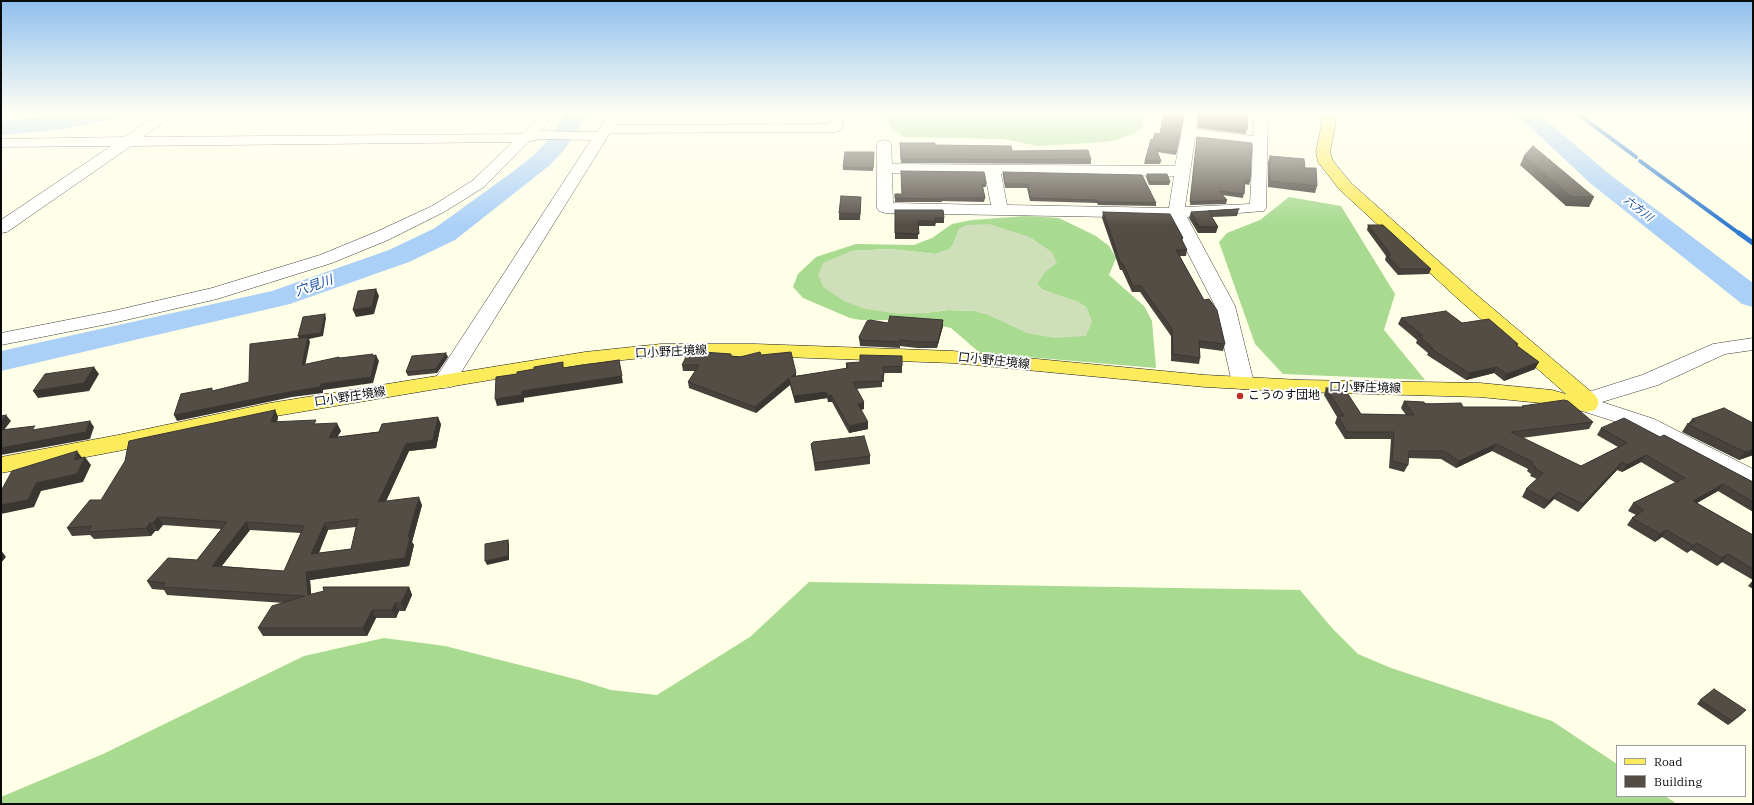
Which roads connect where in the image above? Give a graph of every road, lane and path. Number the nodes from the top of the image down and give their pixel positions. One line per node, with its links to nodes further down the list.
1 (112, 152): 13 (street)
2 (516, 152): 14 (street)
3 (586, 152): 16 (street)
4 (884, 152): 8 (street)
5 (1185, 152): 10 (street)
6 (1260, 152): 12 (street)
7 (1323, 152): 18 (main road)
8 (884, 168): 9 (street); 11 (street)
9 (992, 169): 10 (street); 11 (street)
10 (1182, 171): 12 (street)
11 (1000, 210): 12 (street)
12 (1176, 213): 17 (street)
13 (1, 228)
14 (1, 339)
15 (1753, 344): 18 (street)
16 (444, 382): 17 (main road, 口小野庄境線); 19 (main road, 口小野庄境線)
17 (1243, 383): 18 (main road, 口小野庄境線)
18 (1587, 402): 20 (street)
19 (1, 465)
20 (1753, 479)

